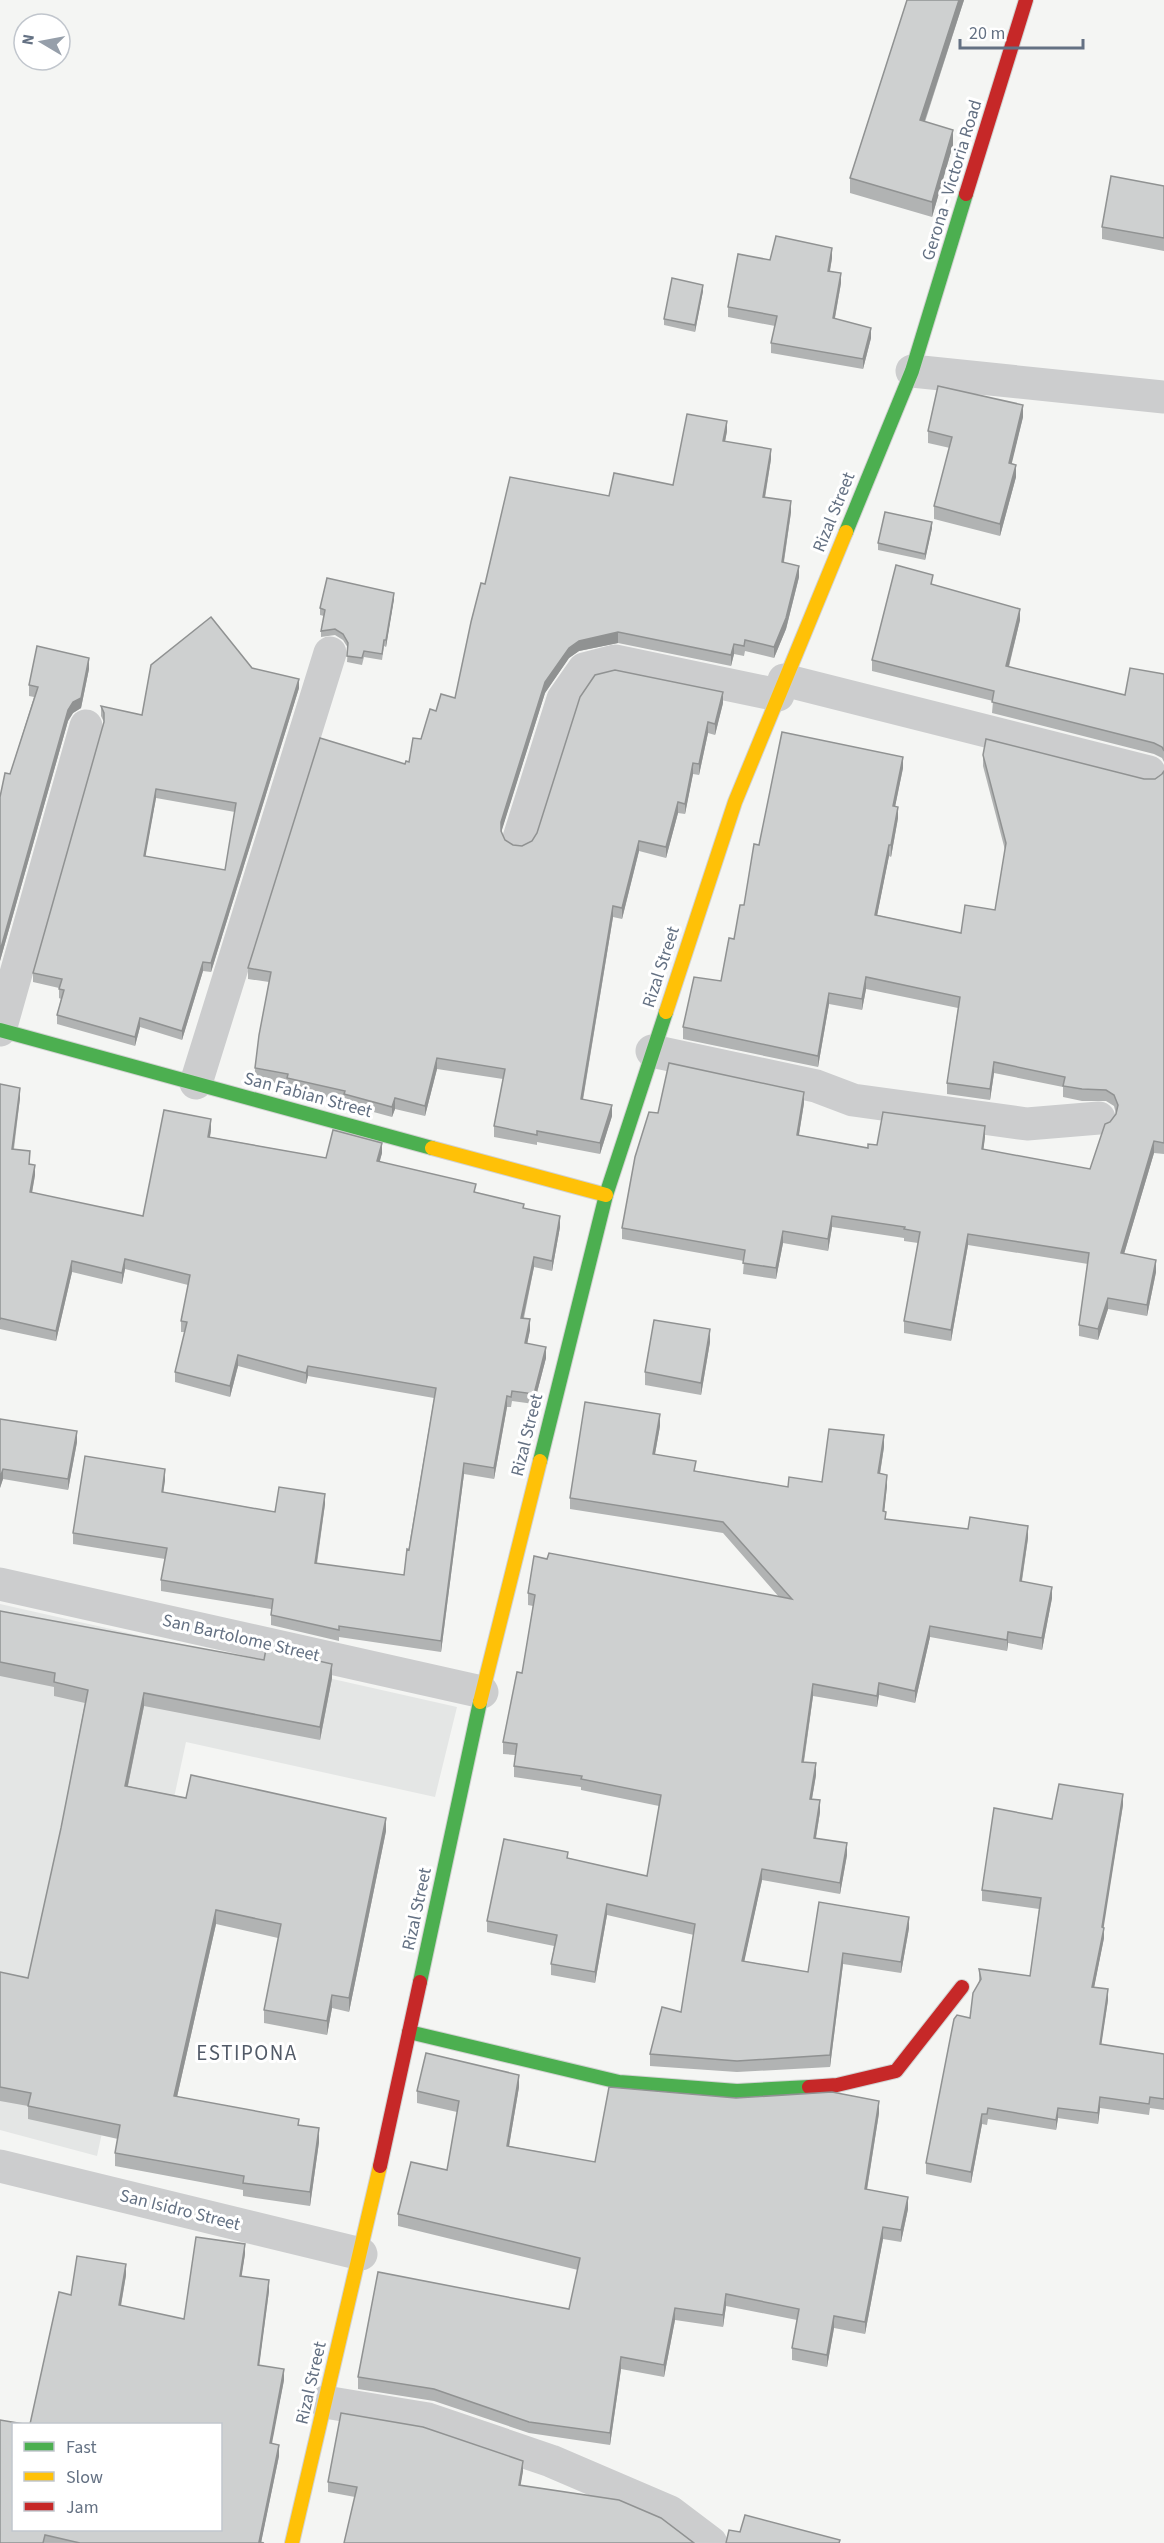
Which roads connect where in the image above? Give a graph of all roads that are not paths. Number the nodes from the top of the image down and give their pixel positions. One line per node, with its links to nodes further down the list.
1 (1026, 0): 2 (main road, Gerona - Victoria Road)
2 (912, 371): 3 (street); 5 (main road, Rizal Street)
3 (1164, 397)
4 (330, 653): 11 (street)
5 (782, 688): 7 (street); 8 (street); 10 (main road, Rizal Street)
6 (86, 726): 9 (street)
7 (1149, 772)
8 (519, 838)
9 (0, 1030): 11 (main road, San Fabian Street)
10 (652, 1052): 12 (street); 13 (main road, Rizal Street)
11 (196, 1083): 13 (main road, San Fabian Street)
12 (1099, 1118)
13 (606, 1195): 15 (main road, Rizal Street)
14 (0, 1584): 15 (street, San Bartolome Street)
15 (482, 1692): 17 (main road, Rizal Street)
16 (962, 1987): 17 (main road)
17 (409, 2032): 19 (main road, Rizal Street)
18 (0, 2166): 19 (street, San Isidro Street)
19 (360, 2254): 20 (main road, Rizal Street)
20 (325, 2402): 21 (main road, Rizal Street); 22 (street)
21 (292, 2543)
22 (711, 2543)

